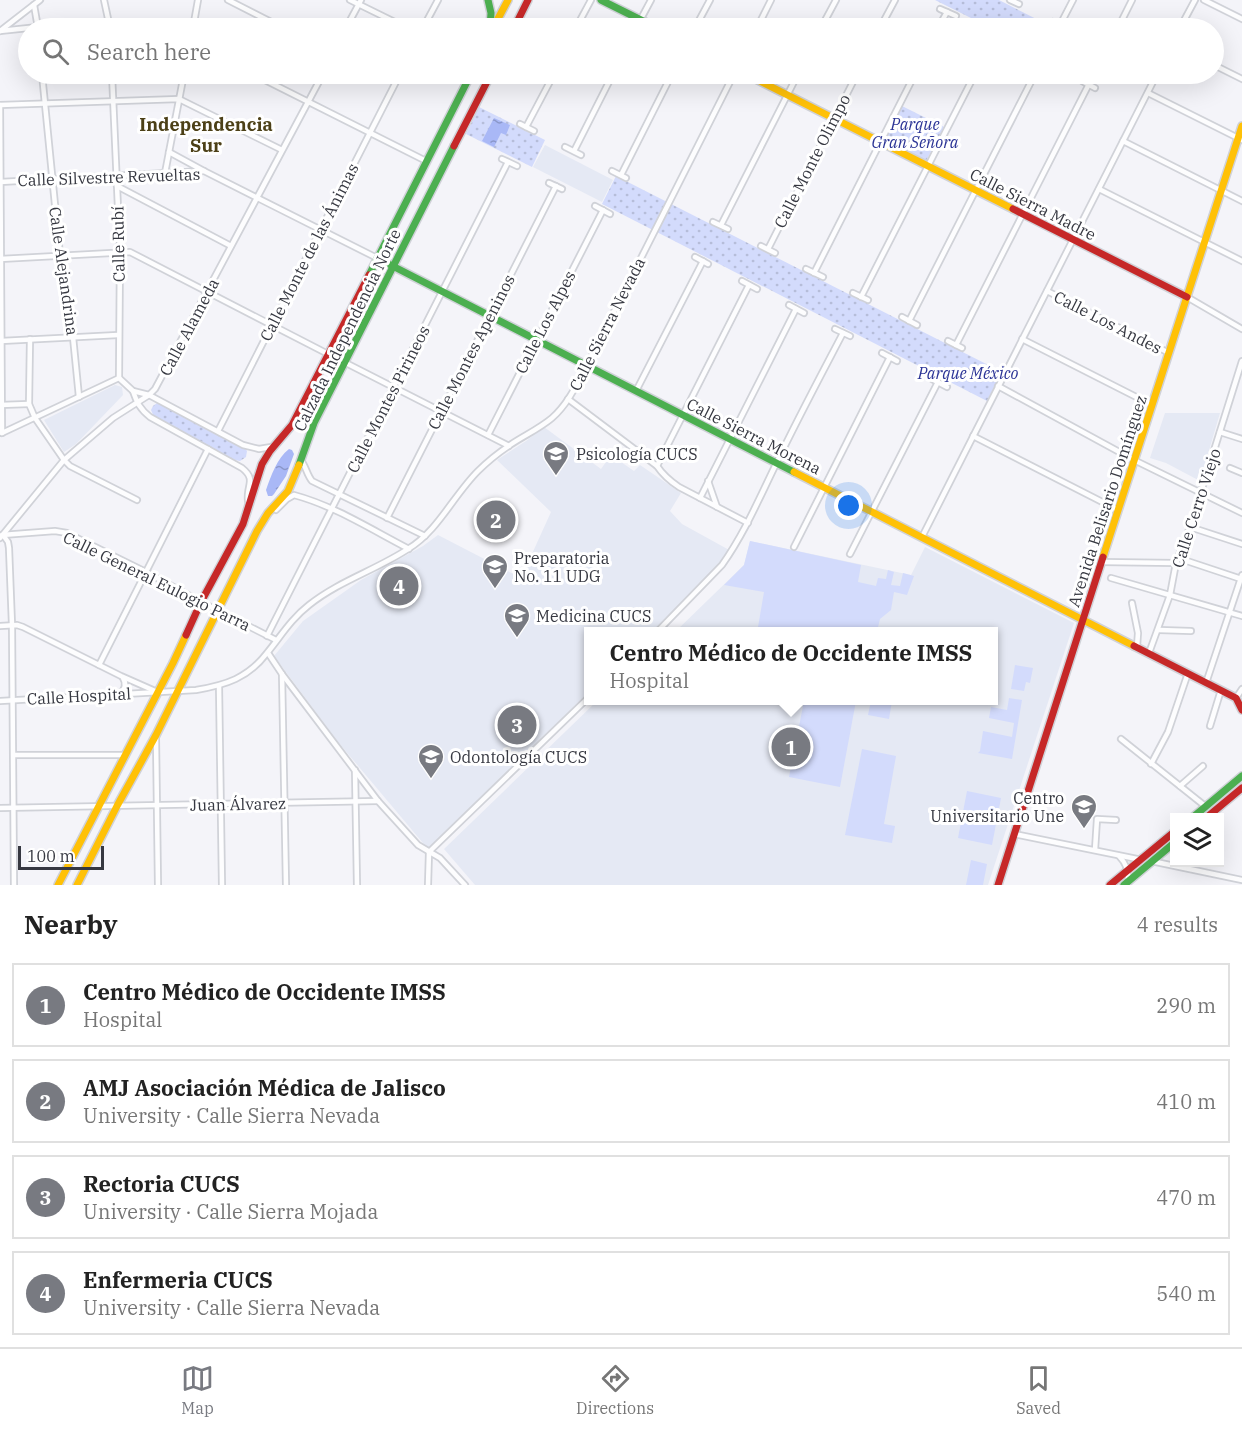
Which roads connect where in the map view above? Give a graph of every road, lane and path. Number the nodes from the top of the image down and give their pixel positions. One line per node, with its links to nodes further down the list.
1 (40, 0): 24 (street)
2 (104, 0): 29 (street)
3 (198, 0): 30 (street)
4 (228, 0): 31 (street)
5 (350, 0): 22 (street)
6 (438, 0): 34 (street)
7 (488, 0): 35 (main road)
8 (508, 0): 36 (main road)
9 (528, 0): 37 (main road)
10 (591, 0): 38 (street)
11 (601, 0): 39 (main road)
12 (651, 0): 40 (street)
13 (710, 0): 41 (street)
14 (771, 0): 42 (street)
15 (836, 0): 43 (street)
16 (895, 0): 44 (street)
17 (1012, 0): 23 (street)
18 (1073, 0): 46 (street)
19 (1132, 0): 47 (street)
20 (1195, 0): 48 (street)
21 (1204, 0): 49 (street)
22 (360, 2): 32 (street); 33 (street)
23 (1019, 4)
24 (34, 5): 28 (street); 51 (street)
25 (940, 9): 26 (street)
26 (946, 12): 27 (street); 45 (street)
27 (956, 16)
28 (36, 18)
29 (107, 18)
30 (195, 18)
31 (263, 18)
32 (351, 18)
33 (389, 18)
34 (428, 18)
35 (491, 18)
36 (498, 18)
37 (519, 18)
38 (581, 18)
39 (636, 18)
40 (641, 18)
41 (700, 18)
42 (762, 18)
43 (826, 18)
44 (885, 18)
45 (943, 18)
46 (1064, 18)
47 (1123, 18)
48 (1185, 18)
49 (1242, 19)
50 (18, 30): 51 (street)
51 (0, 31)
52 (1224, 70): 53 (street)
53 (1242, 79)
54 (43, 84): 80 (street, Calle Alejandrina)
55 (112, 84): 78 (street, Calle Rubí)
56 (182, 84): 77 (street)
57 (273, 84): 79 (street)
58 (318, 84): 79 (street, Calle Alameda)
59 (395, 84): 87 (street, Calle Monte de las Ánimas)
60 (466, 84): 97 (main road, Calzada Independencia Norte)
61 (486, 84): 138 (main road, Calzada Independencia Norte)
62 (549, 84): 85 (street)
63 (608, 84): 93 (street)
64 (667, 84): 104 (street)
65 (729, 84): 180 (street, Calle Sierra Nevada)
66 (767, 84): 76 (main road, Calle Sierra Madre)
67 (793, 84): 76 (street)
68 (852, 84): 82 (street, Calle Monte Olimpo)
69 (910, 84): 90 (street)
70 (970, 84): 100 (street)
71 (1030, 84): 114 (street)
72 (1089, 84): 74 (street); 121 (street)
73 (1152, 84): 75 (street)
74 (1095, 88)
75 (1148, 93): 88 (street); 89 (street)
76 (788, 94): 82 (main road, Calle Sierra Madre); 123 (street)
77 (179, 99): 78 (street); 92 (street); 94 (street)
78 (113, 101): 80 (street); 105 (street, Calle Rubí)
79 (308, 102): 87 (street); 92 (street, Calle Alameda)
80 (44, 104): 81 (street); 107 (street, Calle Alejandrina)
81 (0, 105): 108 (street)
82 (835, 118): 90 (main road, Calle Sierra Madre); 130 (street, Calle Monte Olimpo)
83 (520, 124): 85 (street)
84 (1242, 126): 88 (main road, Avenida Belisario Domínguez)
85 (526, 127): 86 (street)
86 (534, 131)
87 (370, 133): 97 (street); 125 (street, Calle Monte de las Ánimas)
88 (1240, 139): 115 (main road, Avenida Belisario Domínguez)
89 (1123, 141): 113 (street); 115 (street)
90 (881, 142): 100 (main road, Calle Sierra Madre); 140 (street)
91 (566, 147): 93 (street)
92 (282, 150): 116 (street, Calle Alameda)
93 (574, 151): 95 (street)
94 (169, 152): 101 (street); 103 (street)
95 (581, 155)
96 (502, 159): 98 (street)
97 (426, 161): 135 (main road, Calzada Independencia Norte)
98 (508, 162): 99 (street); 145 (street, Calle Montes Pirineos)
99 (517, 166)
100 (928, 166): 114 (main road, Calle Sierra Madre); 149 (street)
101 (204, 171): 103 (street, Calle Silvestre Revueltas); 116 (street, Calle Silvestre Revueltas)
102 (612, 171): 104 (street)
103 (165, 173): 105 (street, Calle Silvestre Revueltas)
104 (621, 175): 106 (street)
105 (116, 176): 107 (street, Calle Silvestre Revueltas); 110 (street, Calle Rubí)
106 (626, 178)
107 (52, 179): 108 (street, Calle Silvestre Revueltas); 133 (street, Calle Alejandrina)
108 (0, 182): 136 (street)
109 (549, 183): 111 (street)
110 (117, 186): 128 (street); 131 (street, Calle Rubí)
111 (556, 186): 112 (street); 155 (street, Calle Montes Apeninos)
112 (562, 189)
113 (1099, 189): 126 (street); 127 (street)
114 (976, 190): 121 (main road, Calle Sierra Madre); 157 (street)
115 (1221, 190): 117 (street); 127 (main road, Avenida Belisario Domínguez)
116 (257, 198): 125 (street, Calle Silvestre Revueltas); 128 (street, Calle Alameda)
117 (1242, 201)
118 (595, 206): 119 (street)
119 (603, 210): 120 (street); 167 (street, Calle Los Alpes)
120 (610, 214)
121 (1023, 214): 126 (main road, Calle Sierra Madre); 171 (street)
122 (713, 222): 123 (street)
123 (721, 225): 124 (street)
124 (728, 229)
125 (320, 230): 135 (street, Calle Silvestre Revueltas); 158 (street, Calle Monte de las Ánimas)
126 (1073, 239): 146 (street); 150 (main road, Calle Sierra Madre)
127 (1204, 242): 137 (street); 150 (main road, Avenida Belisario Domínguez)
128 (231, 246): 147 (street, Calle Alameda)
129 (760, 246): 130 (street)
130 (768, 249): 132 (street)
131 (120, 253): 133 (street); 147 (street); 163 (street, Calle Rubí)
132 (775, 253)
133 (60, 255): 136 (street); 165 (street, Calle Alejandrina)
134 (695, 257): 189 (street)
135 (377, 258): 138 (main road, Calle Sierra Morena); 174 (main road, Calzada Independencia Norte)
136 (0, 259): 169 (street)
137 (1242, 261)
138 (392, 266): 145 (main road, Calle Sierra Morena); 179 (main road, Calzada Independencia Norte)
139 (806, 269): 140 (street)
140 (814, 273): 141 (street)
141 (823, 277)
142 (742, 281): 143 (street)
143 (749, 285): 144 (street); 199 (street)
144 (757, 289)
145 (443, 291): 155 (main road, Calle Sierra Morena); 185 (street, Calle Montes Pirineos)
146 (1047, 291): 168 (street); 173 (street, Calle Los Andes)
147 (207, 292): 158 (street); 191 (street, Calle Alameda)
148 (853, 293): 149 (street)
149 (861, 297): 151 (street)
150 (1186, 297): 161 (street, Calle Sierra Madre); 173 (main road, Avenida Belisario Domínguez)
151 (868, 300)
152 (789, 305): 153 (street)
153 (796, 309): 154 (street); 206 (street)
154 (804, 313)
155 (490, 315): 167 (main road, Calle Sierra Morena); 198 (street, Calle Montes Apeninos)
156 (902, 317): 157 (street)
157 (909, 321): 159 (street)
158 (272, 325): 174 (street); 201 (street, Calle Monte de las Ánimas)
159 (917, 325)
160 (835, 329): 162 (street)
161 (1242, 329)
162 (843, 333): 164 (street); 214 (street)
163 (118, 335): 165 (street); 181 (street, Calle Rubí)
164 (850, 336)
165 (73, 338): 166 (street); 192 (street, Calle Alejandrina)
166 (30, 339): 169 (street); 195 (street)
167 (537, 339): 180 (main road, Calle Sierra Morena); 204 (street, Calle Los Alpes)
168 (1022, 339): 184 (street); 197 (street)
169 (1, 341): 196 (street)
170 (948, 341): 171 (street)
171 (956, 345): 172 (street)
172 (962, 348)
173 (1169, 353): 197 (main road, Avenida Belisario Domínguez)
174 (328, 354): 208 (main road, Calzada Independencia Norte)
175 (882, 354): 176 (street)
176 (890, 357): 177 (street); 219 (street)
177 (897, 361)
178 (1242, 361): 187 (street, Calle Cerro Viejo)
179 (344, 362): 185 (street); 212 (main road, Calzada Independencia Norte)
180 (587, 365): 189 (main road, Calle Sierra Morena); 193 (street, Calle Sierra Nevada)
181 (119, 378): 188 (street); 192 (street)
182 (930, 378): 183 (street)
183 (938, 382): 186 (street); 228 (street)
184 (998, 386): 205 (street); 213 (street)
185 (394, 387): 198 (street); 221 (street, Calle Montes Pirineos)
186 (947, 387)
187 (1234, 387): 190 (street); 202 (street, Calle Cerro Viejo)
188 (133, 391): 191 (street); 194 (street)
189 (636, 391): 199 (main road, Calle Sierra Morena)
190 (1242, 392)
191 (148, 395): 194 (street, Calle Alameda); 201 (street)
192 (80, 396): 200 (street)
193 (568, 399): 209 (street, Calle Sierra Nevada); 215 (street)
194 (137, 403): 210 (street); 211 (street, Calle Alameda)
195 (29, 404): 196 (street); 200 (street)
196 (1, 405): 203 (street)
197 (1152, 405): 213 (main road, Avenida Belisario Domínguez)
198 (441, 411): 204 (street); 231 (street, Calle Montes Apeninos)
199 (683, 415): 206 (main road, Calle Sierra Morena); 215 (street)
200 (35, 418): 203 (street); 211 (street)
201 (218, 431): 208 (street)
202 (1220, 432): 207 (street); 220 (street, Calle Cerro Viejo)
203 (1, 433)
204 (488, 435): 209 (street)
205 (973, 436): 227 (street); 236 (street)
206 (730, 439): 214 (main road, Calle Sierra Morena); 218 (street)
207 (1242, 439)
208 (278, 443): 224 (main road, Calzada Independencia Norte)
209 (509, 446): 235 (street, Calle Sierra Nevada)
210 (208, 449): 224 (street); 243 (street)
211 (64, 460): 223 (street); 234 (street, Calle Alameda)
212 (301, 460): 221 (street); 229 (main road, Calzada Independencia Norte)
213 (1134, 460): 220 (street); 227 (main road, Avenida Belisario Domínguez)
214 (776, 463): 219 (main road, Calle Sierra Morena); 232 (street)
215 (657, 466): 222 (street)
216 (1230, 468): 217 (street)
217 (1242, 473)
218 (708, 481): 222 (street); 225 (street)
219 (824, 487): 228 (main road, Calle Sierra Morena); 238 (street)
220 (1200, 492): 230 (street); 233 (street, Calle Cerro Viejo)
221 (339, 495): 226 (street, Calle Montes Pirineos); 231 (street)
222 (700, 498): 225 (street)
223 (137, 500)
224 (249, 506): 247 (main road, Calzada Independencia Norte)
225 (717, 507): 232 (street)
226 (332, 509): 229 (street); 239 (street); 258 (street, Calle Montes Pirineos)
227 (1118, 510): 242 (main road, Avenida Belisario Domínguez)
228 (872, 511): 236 (main road, Calle Sierra Morena); 240 (street)
229 (268, 513): 249 (main road, Calzada Independencia Norte)
230 (1242, 513)
231 (387, 518): 235 (street)
232 (748, 523): 255 (street)
233 (1190, 527): 237 (street); 241 (street, Calle Cerro Viejo)
234 (1, 536): 243 (street, Calle General Eulogio Parra); 253 (street)
235 (425, 536): 239 (street, Calle Sierra Nevada)
236 (922, 537): 252 (main road, Calle Sierra Morena)
237 (1242, 544)
238 (794, 547)
239 (409, 549): 259 (street, Calle Sierra Nevada)
240 (850, 554)
241 (1177, 560): 242 (street); 244 (street); 246 (street, Calle Cerro Viejo)
242 (1102, 562): 252 (main road, Avenida Belisario Domínguez)
243 (146, 572): 247 (street, Calle General Eulogio Parra); 263 (street)
244 (1241, 577): 250 (street)
245 (1111, 578): 246 (street)
246 (1170, 595): 250 (street); 256 (street, Calle Cerro Viejo)
247 (201, 602): 249 (street, Calle General Eulogio Parra); 272 (main road, Calzada Independencia Norte)
248 (1132, 603): 260 (street)
249 (218, 611): 258 (street, Calle General Eulogio Parra); 271 (main road, Calzada Independencia Norte)
250 (1230, 611): 251 (street); 267 (street)
251 (1242, 615)
252 (1083, 620): 260 (main road, Calle Sierra Morena); 303 (main road, Avenida Belisario Domínguez)
253 (12, 625): 254 (street); 263 (street); 275 (street)
254 (0, 626)
255 (662, 627)
256 (1159, 630): 257 (street); 262 (street, Calle Cerro Viejo)
257 (1191, 632)
258 (267, 636): 259 (street, Calle General Eulogio Parra)
259 (276, 640): 261 (street, Calle Sierra Nevada)
260 (1137, 647): 262 (main road, Calle Sierra Morena)
261 (268, 653): 265 (street); 268 (street, Calle Sierra Nevada)
262 (1149, 653): 264 (main road, Calle Sierra Morena)
263 (99, 665): 266 (street)
264 (1188, 673): 267 (main road, Calle Sierra Morena); 284 (street)
265 (282, 674): 286 (street); 292 (street)
266 (121, 676): 272 (street); 273 (street)
267 (1206, 682): 270 (main road, Calle Sierra Morena)
268 (219, 686): 271 (street, Calle Sierra Nevada); 293 (street)
269 (1242, 689): 274 (street)
270 (1221, 690): 274 (main road, Calle Sierra Morena); 279 (street)
271 (178, 691): 272 (street, Calle Sierra Nevada); 280 (main road, Calzada Independencia Norte)
272 (158, 692): 273 (street, Calle Hospital); 283 (main road, Calzada Independencia Norte)
273 (120, 694): 275 (street, Calle Hospital)
274 (1236, 698): 278 (main road)
275 (13, 700): 276 (street, Calle Hospital); 282 (street)
276 (0, 701)
277 (584, 702): 307 (street)
278 (1242, 710)
279 (1210, 726)
280 (156, 735): 295 (street); 296 (main road, Calzada Independencia Norte)
281 (1121, 739): 284 (street)
282 (14, 755): 283 (street); 299 (street)
283 (126, 755): 294 (main road, Calzada Independencia Norte)
284 (1151, 764): 288 (street)
285 (1203, 766): 288 (street)
286 (355, 770): 290 (street); 291 (street)
287 (1242, 776): 297 (main road)
288 (1179, 786): 297 (street)
289 (1242, 788): 301 (main road)
290 (378, 801): 291 (street, Juan Álvarez); 307 (street)
291 (355, 802): 292 (street, Juan Álvarez); 320 (street)
292 (285, 803): 293 (street, Juan Álvarez); 319 (street)
293 (220, 805): 295 (street, Juan Álvarez); 318 (street)
294 (98, 806): 296 (street, Juan Álvarez); 299 (street, Juan Álvarez); 315 (main road, Calzada Independencia Norte)
295 (157, 806): 296 (street, Juan Álvarez); 317 (street)
296 (117, 807): 316 (main road, Calzada Independencia Norte)
297 (1205, 807): 300 (main road)
298 (0, 808): 299 (street, Juan Álvarez)
299 (14, 808): 314 (street)
300 (1198, 813)
301 (1212, 813)
302 (1116, 820): 306 (street)
303 (1014, 834): 306 (street); 323 (main road, Avenida Belisario Domínguez)
304 (1170, 835): 309 (main road)
305 (1170, 846): 310 (main road)
306 (1095, 850): 308 (street)
307 (429, 852): 321 (street); 322 (street)
308 (1117, 854): 309 (street); 311 (street)
309 (1141, 859): 310 (street); 311 (main road)
310 (1152, 862): 312 (street); 313 (main road)
311 (1128, 870): 313 (street); 324 (main road)
312 (1242, 880)
313 (1126, 884)
314 (14, 885)
315 (58, 885)
316 (77, 885)
317 (158, 885)
318 (222, 885)
319 (286, 885)
320 (357, 885)
321 (428, 885)
322 (465, 885)
323 (998, 885)
324 (1110, 885)

